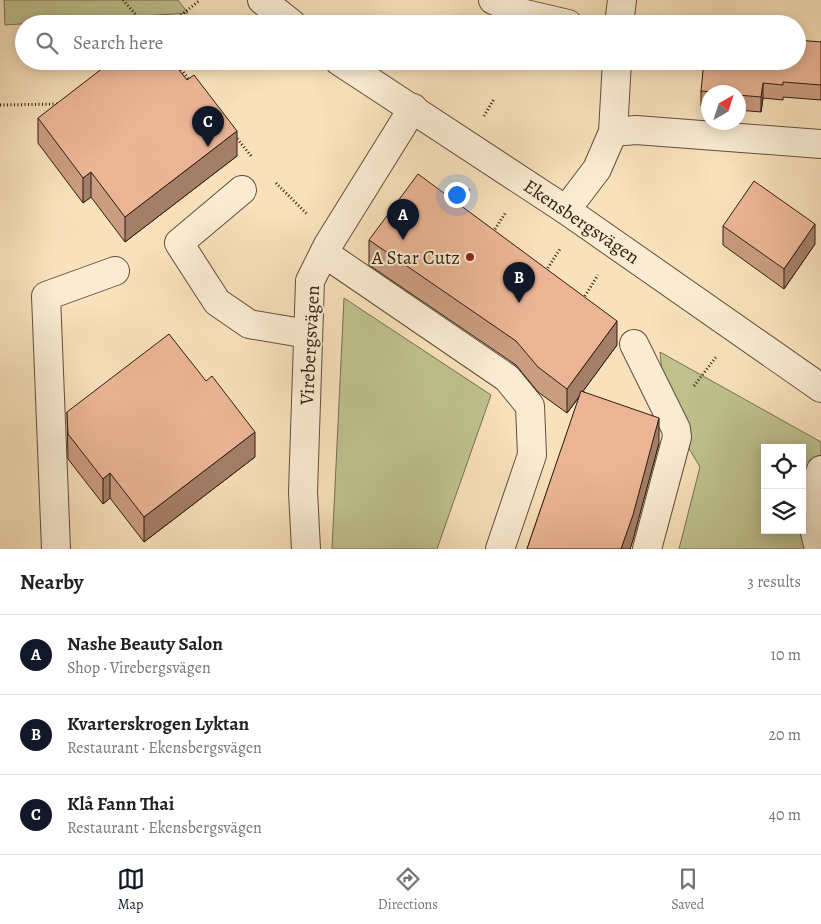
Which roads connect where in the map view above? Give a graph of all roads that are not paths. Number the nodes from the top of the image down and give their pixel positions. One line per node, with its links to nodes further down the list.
1 (262, 0): 4 (street)
2 (493, 0): 5 (street)
3 (622, 0): 6 (street)
4 (281, 15)
5 (529, 15)
6 (620, 15)
7 (353, 70): 9 (street, Ekensbergsvägen)
8 (616, 70): 10 (street)
9 (413, 108): 13 (street, Ekensbergsvägen); 14 (street, Virebergsvägen)
10 (613, 132): 11 (street); 13 (street)
11 (821, 144)
12 (242, 190): 16 (street)
13 (566, 210): 18 (street, Ekensbergsvägen)
14 (324, 253): 16 (street, Virebergsvägen); 22 (street)
15 (115, 271): 20 (street)
16 (308, 334): 21 (street, Virebergsvägen)
17 (634, 344): 23 (street)
18 (821, 388)
19 (821, 470): 24 (street)
20 (56, 549)
21 (306, 549)
22 (500, 549)
23 (647, 549)
24 (819, 549)

